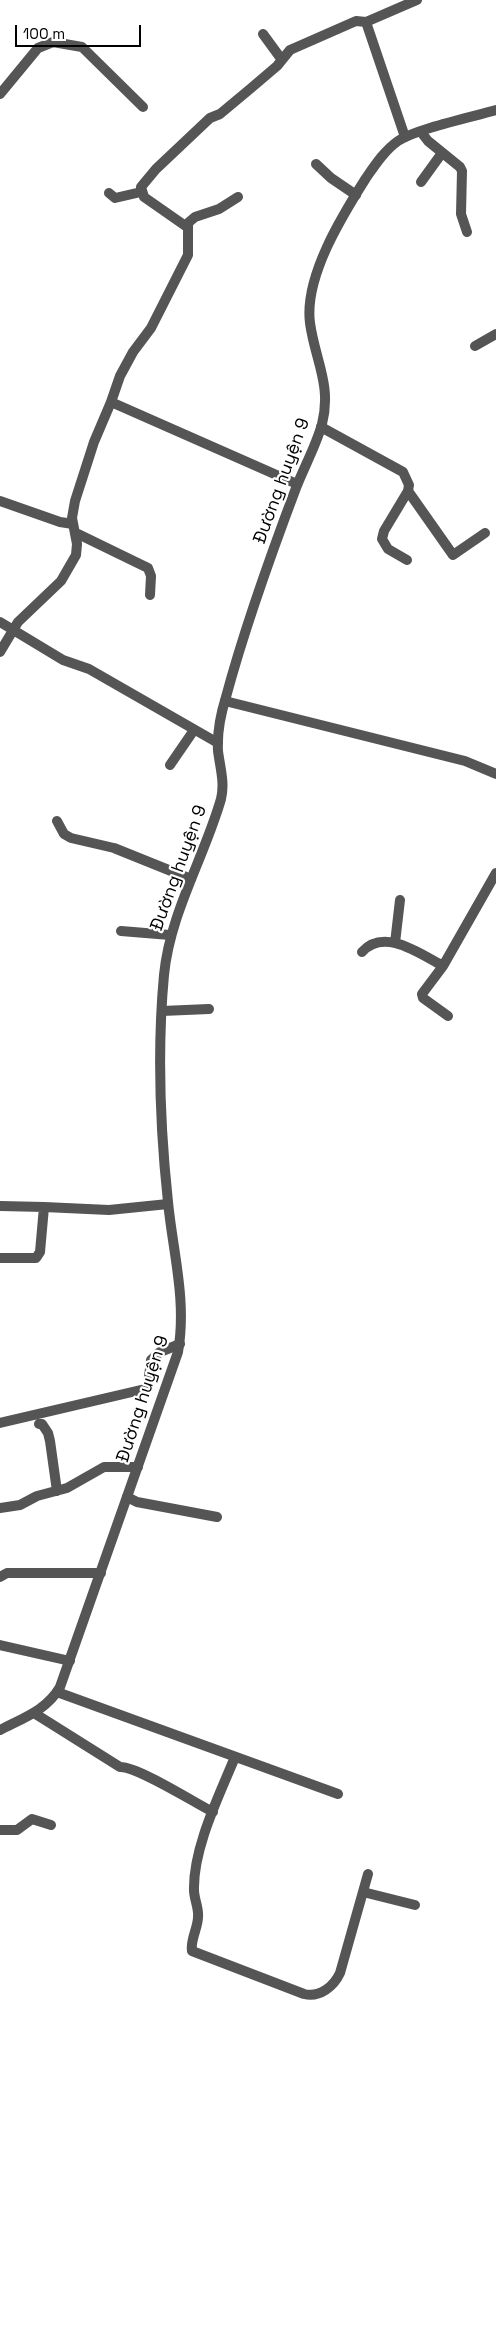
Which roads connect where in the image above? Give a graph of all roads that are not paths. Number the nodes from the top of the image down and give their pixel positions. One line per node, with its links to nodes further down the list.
1 (417, 0): 2 (street)
2 (366, 22): 4 (street); 9 (street)
3 (263, 34): 4 (street)
4 (282, 60): 13 (street)
5 (0, 94): 6 (street)
6 (143, 107)
7 (496, 110): 8 (street, Đường huyện 9)
8 (421, 132): 9 (street, Đường huyện 9); 10 (street)
9 (405, 137): 15 (street, Đường huyện 9)
10 (442, 153): 12 (street); 18 (street)
11 (316, 164): 15 (street)
12 (421, 182)
13 (140, 192): 14 (street); 17 (street)
14 (109, 193)
15 (356, 195): 22 (street, Đường huyện 9)
16 (238, 197): 17 (street)
17 (187, 227): 21 (street)
18 (467, 232)
19 (496, 334): 20 (street)
20 (475, 346)
21 (111, 402): 23 (street); 26 (street)
22 (321, 427): 23 (street, Đường huyện 9); 24 (street)
23 (297, 484): 33 (street, Đường huyện 9)
24 (408, 491): 27 (street); 28 (street)
25 (0, 501): 26 (street)
26 (74, 528): 29 (street); 31 (street)
27 (485, 533)
28 (407, 560)
29 (150, 595)
30 (0, 622): 31 (street)
31 (13, 628): 32 (street); 34 (street)
32 (0, 652)
33 (225, 701): 35 (street, Đường huyện 9); 37 (street)
34 (194, 730): 35 (street); 36 (street)
35 (218, 743): 40 (street, Đường huyện 9)
36 (170, 765)
37 (496, 774)
38 (57, 821): 40 (street)
39 (496, 873): 46 (street)
40 (191, 878): 43 (street, Đường huyện 9)
41 (400, 900): 44 (street)
42 (121, 931): 43 (street)
43 (170, 935): 48 (street, Đường huyện 9)
44 (395, 943): 45 (street); 46 (street)
45 (362, 952)
46 (443, 966): 49 (street)
47 (210, 1009): 48 (street)
48 (162, 1011): 50 (street, Đường huyện 9)
49 (448, 1016)
50 (168, 1204): 52 (street); 54 (street, Đường huyện 9)
51 (0, 1206): 52 (street)
52 (44, 1207): 53 (street)
53 (0, 1258)
54 (180, 1344): 55 (street); 57 (street, Đường huyện 9)
55 (0, 1424)
56 (38, 1424): 58 (street)
57 (138, 1467): 58 (street); 59 (street, Đường huyện 9)
58 (57, 1491): 60 (street)
59 (127, 1496): 61 (street); 62 (street, Đường huyện 9)
60 (0, 1508)
61 (217, 1517)
62 (101, 1573): 63 (street); 65 (street, Đường huyện 9)
63 (0, 1578)
64 (0, 1645): 65 (street)
65 (70, 1661): 66 (street, Đường huyện 9)
66 (57, 1692): 67 (street, Đường huyện 9); 69 (street)
67 (34, 1713): 68 (street, Đường huyện 9); 71 (street)
68 (0, 1730)
69 (235, 1757): 70 (street); 71 (street)
70 (338, 1794)
71 (213, 1812): 75 (street)
72 (51, 1825): 73 (street)
73 (0, 1830)
74 (368, 1874): 75 (street)
75 (363, 1892): 76 (street)
76 (415, 1905)

